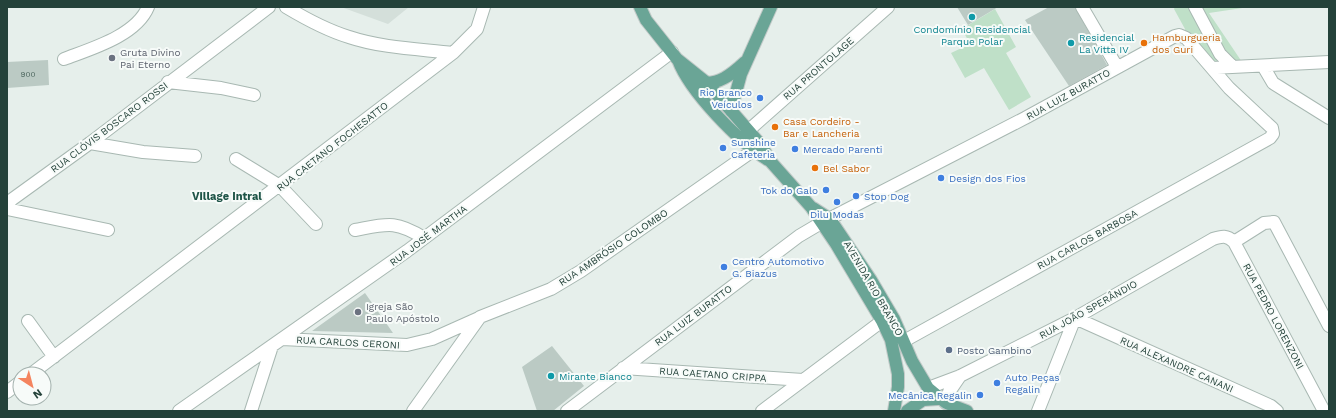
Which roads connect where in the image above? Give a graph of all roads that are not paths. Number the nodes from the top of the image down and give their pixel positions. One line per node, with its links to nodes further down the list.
1 (148, 7): 11 (street)
2 (269, 7): 19 (street, RUA CLÓVIS BOSCARO ROSSI)
3 (286, 7): 10 (street)
4 (484, 7): 10 (street, RUA CAETANO FOCHESATTO)
5 (640, 7): 12 (main road, AVENIDA RIO BRANCO)
6 (771, 7): 13 (main road)
7 (888, 7): 24 (street, RUA PRONTOLAGE)
8 (1082, 7): 15 (street)
9 (1195, 7): 16 (street)
10 (453, 53): 30 (street, RUA CAETANO FOCHESATTO)
11 (64, 59)
12 (677, 60): 20 (main road, AVENIDA RIO BRANCO); 24 (main road, AVENIDA RIO BRANCO); 37 (street, RUA JOSÉ MARTHA)
13 (746, 62): 20 (main road); 22 (main road)
14 (1329, 62): 17 (street)
15 (1117, 66): 18 (street, RUA LUIZ BURATTO); 33 (street, RUA LUIZ BURATTO)
16 (1232, 66): 17 (street); 18 (street)
17 (1263, 66): 23 (street)
18 (1212, 68): 25 (street, RUA LUIZ BURATTO)
19 (168, 82): 21 (street); 26 (street, RUA CLÓVIS BOSCARO ROSSI)
20 (707, 83): 22 (main road, AVENIDA RIO BRANCO)
21 (254, 95)
22 (731, 111): 24 (main road, AVENIDA RIO BRANCO)
23 (1329, 118)
24 (744, 134): 27 (main road, AVENIDA RIO BRANCO)
25 (1270, 138): 45 (street, RUA CARLOS BARBOSA)
26 (90, 143): 28 (street); 31 (street, RUA CLÓVIS BOSCARO ROSSI)
27 (757, 148): 33 (main road, AVENIDA RIO BRANCO); 39 (street, RUA AMBRÓSIO COLOMBO)
28 (195, 156)
29 (236, 159): 30 (street)
30 (280, 186): 34 (street); 47 (street, RUA CAETANO FOCHESATTO)
31 (7, 203)
32 (7, 209): 35 (street)
33 (825, 221): 42 (main road, AVENIDA RIO BRANCO); 45 (main road, AVENIDA RIO BRANCO); 49 (street, RUA LUIZ BURATTO)
34 (316, 224)
35 (108, 230)
36 (355, 230): 37 (street)
37 (424, 238): 44 (street, RUA JOSÉ MARTHA)
38 (1234, 242): 40 (street, RUA JOÃO SPERÂNDIO); 43 (street); 65 (street, RUA PEDRO LORENZONI)
39 (480, 317): 44 (street, RUA CARLOS CERONI); 57 (street)
40 (1076, 318): 50 (street, RUA JOÃO SPERÂNDIO); 63 (street); 64 (street, RUA ALEXANDRE CANANI)
41 (28, 321): 47 (street)
42 (882, 321): 51 (street); 60 (main road, AVENIDA RIO BRANCO)
43 (1329, 326)
44 (282, 339): 46 (street, RUA JOSÉ MARTHA)
45 (904, 341): 52 (main road, AVENIDA RIO BRANCO)
46 (272, 346): 55 (street, RUA JOSÉ MARTHA); 56 (street)
47 (54, 357): 48 (street, RUA CAETANO FOCHESATTO)
48 (42, 366)
49 (623, 368): 51 (street, RUA CAETANO CRIPPA); 58 (street, RUA LUIZ BURATTO)
50 (960, 376): 52 (street, RUA JOÃO SPERÂNDIO); 53 (street, RUA JOÃO SPERÂNDIO)
51 (803, 380): 59 (street)
52 (928, 388): 53 (main road, AVENIDA RIO BRANCO)
53 (942, 401): 61 (main road); 62 (main road)
54 (1329, 410): 65 (street)
55 (179, 411)
56 (251, 411)
57 (414, 411)
58 (567, 411)
59 (762, 411)
60 (894, 411)
61 (907, 411)
62 (968, 411)
63 (1038, 411)
64 (1277, 411)
65 (1325, 411)

